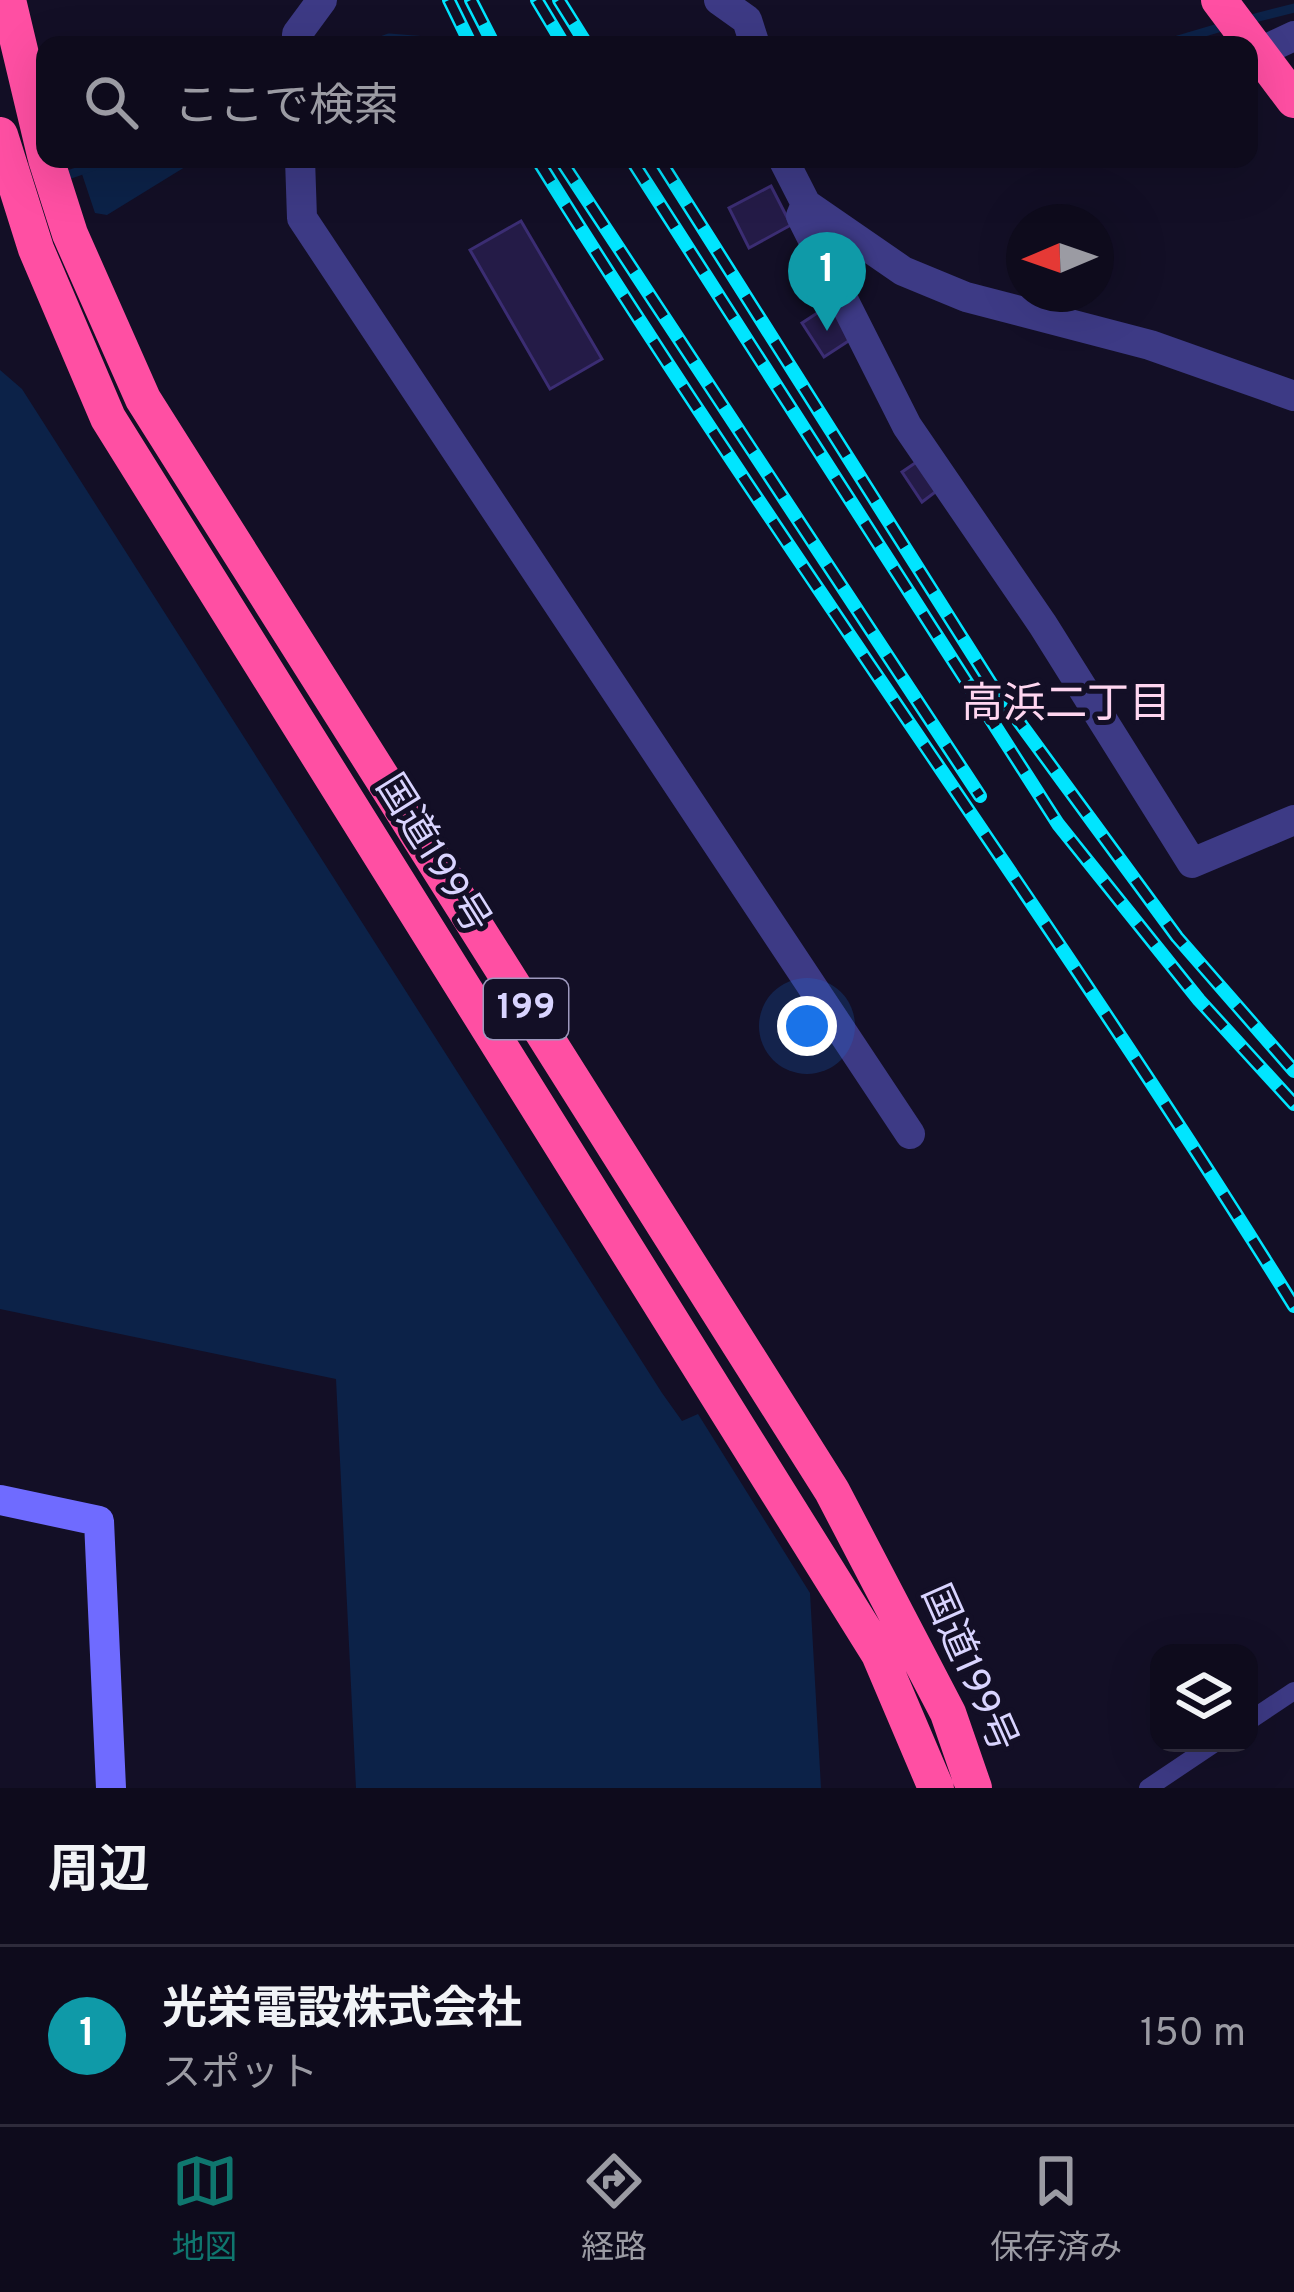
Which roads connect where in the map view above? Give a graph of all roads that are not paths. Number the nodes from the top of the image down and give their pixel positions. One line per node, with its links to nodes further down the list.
1 (8, 0): 12 (highway, 国道199号 / 199)
2 (322, 0): 5 (street)
3 (719, 0): 6 (street)
4 (1219, 0): 7 (highway)
5 (297, 36)
6 (752, 36)
7 (1247, 36)
8 (1294, 36): 9 (street)
9 (1258, 43)
10 (1258, 51): 11 (highway)
11 (1294, 100)
12 (36, 118)
13 (2, 144): 18 (highway, 国道199号 / 199)
14 (46, 168): 18 (highway, 国道199号 / 199)
15 (300, 168): 21 (street)
16 (787, 168): 17 (street)
17 (806, 204): 19 (street); 20 (street)
18 (53, 241): 27 (highway, 国道199号 / 199); 28 (highway, 国道199号 / 199)
19 (1294, 396)
20 (1294, 820)
21 (910, 1134)
22 (0, 1499): 26 (street)
23 (1294, 1691): 24 (lane)
24 (1258, 1715)
25 (1202, 1752): 29 (lane)
26 (111, 1788)
27 (935, 1788)
28 (974, 1788)
29 (1148, 1788)

